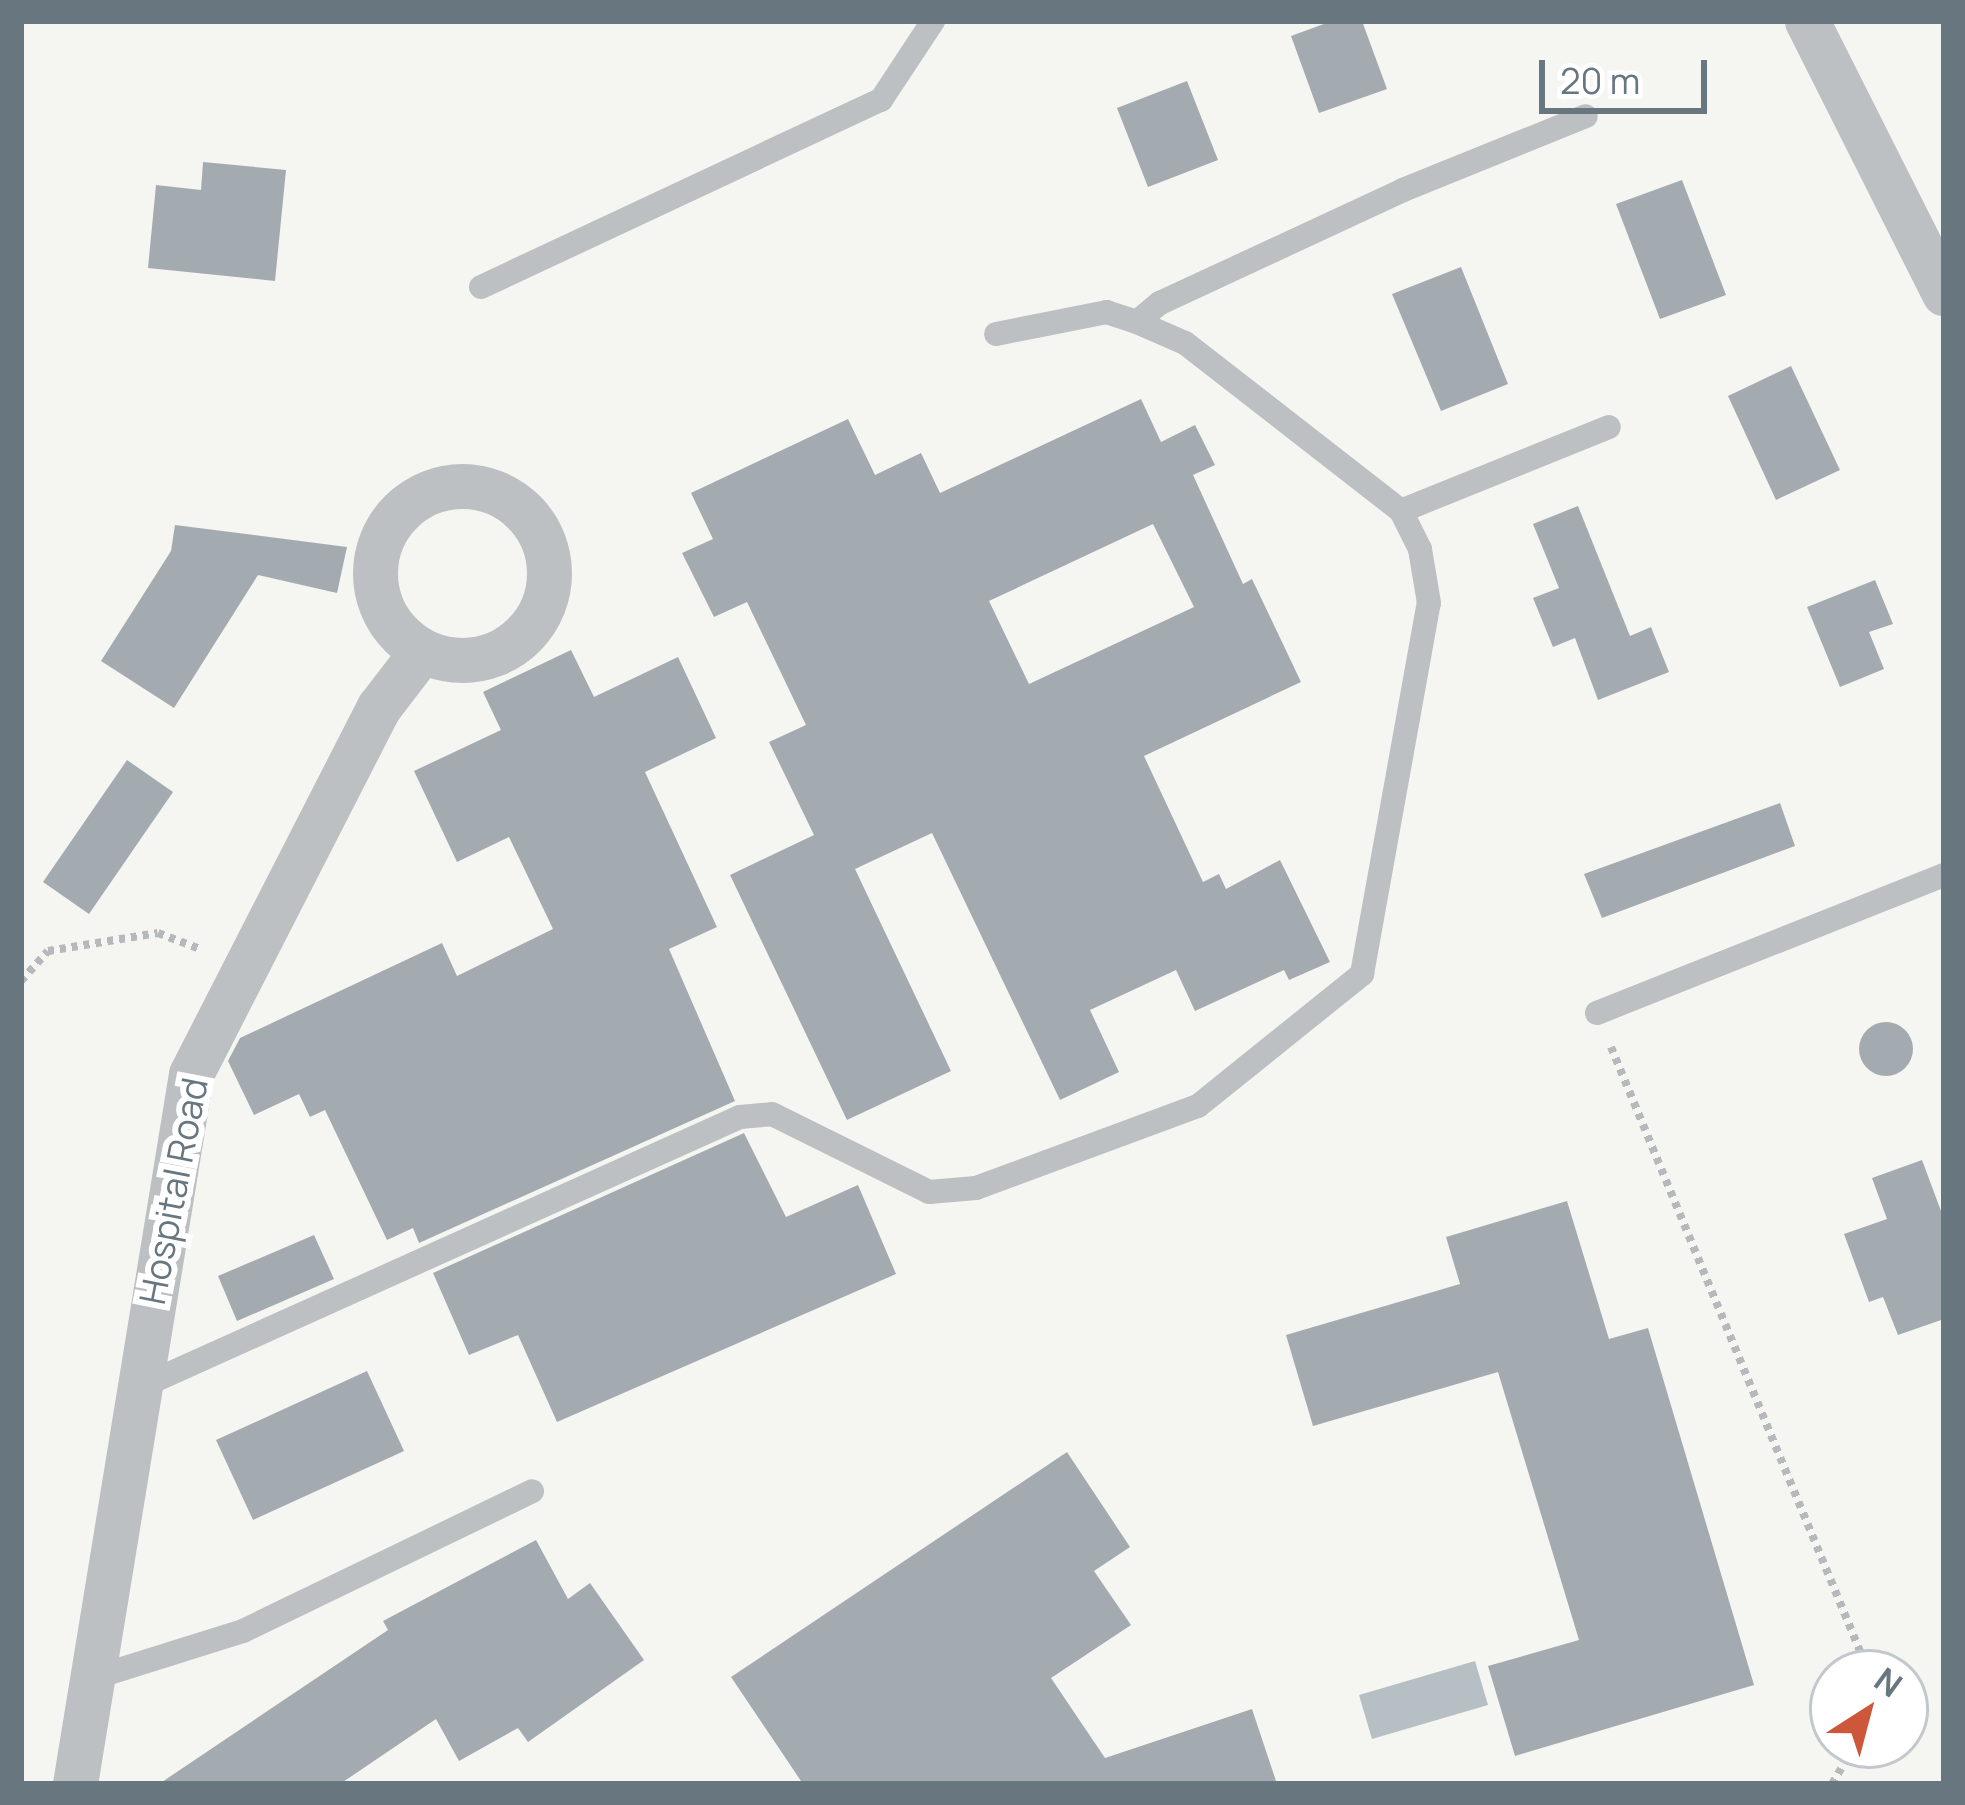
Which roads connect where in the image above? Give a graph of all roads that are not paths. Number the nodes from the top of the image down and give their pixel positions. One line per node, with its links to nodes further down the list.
1 (932, 21): 4 (lane)
2 (1807, 21): 5 (street)
3 (1586, 116): 6 (lane)
4 (481, 286)
5 (1944, 292)
6 (1137, 322): 7 (lane); 9 (lane)
7 (996, 334)
8 (1609, 427): 9 (lane)
9 (1401, 511): 13 (lane)
10 (422, 651): 13 (street, Hospital Road)
11 (1944, 875): 12 (lane)
12 (1598, 1013)
13 (136, 1390): 15 (street, Hospital Road)
14 (532, 1491): 15 (lane)
15 (90, 1678): 16 (street, Hospital Road)
16 (75, 1784)

